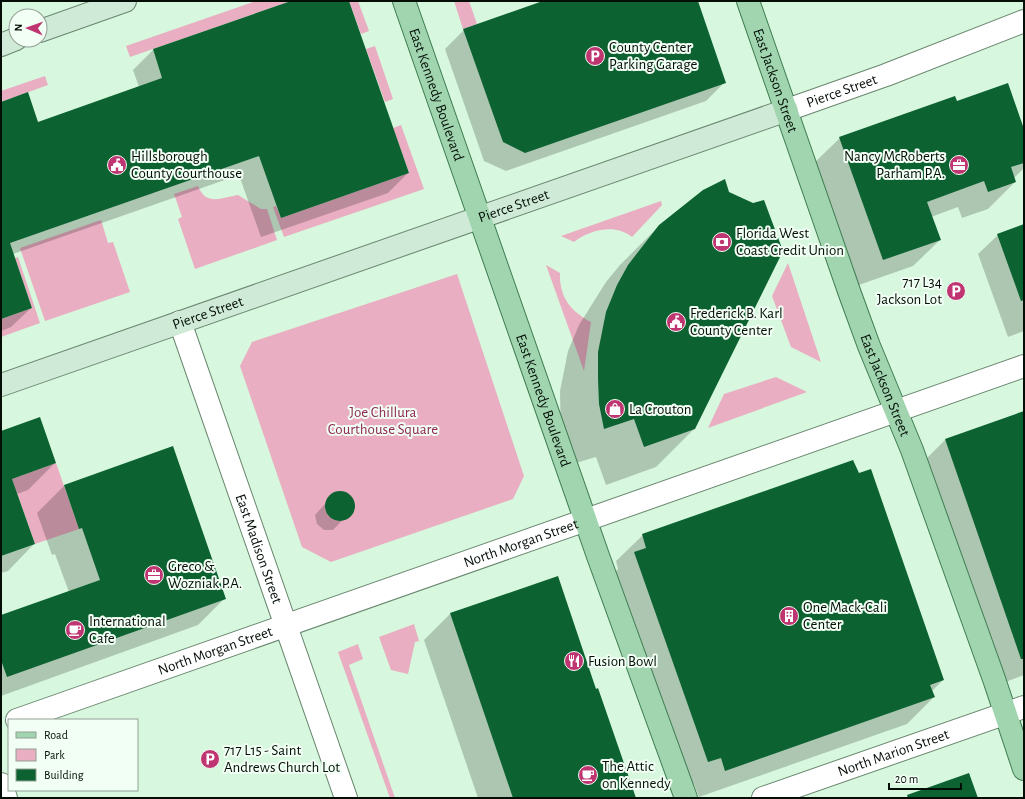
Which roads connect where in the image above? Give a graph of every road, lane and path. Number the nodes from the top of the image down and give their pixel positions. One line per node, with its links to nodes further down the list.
1 (125, 1): 5 (main road)
2 (404, 1): 7 (main road, East Kennedy Boulevard)
3 (748, 1): 6 (main road, East Jackson Street)
4 (1024, 21): 6 (street, Pierce Street)
5 (48, 28)
6 (787, 110): 7 (main road, Pierce Street); 11 (main road, East Jackson Street)
7 (480, 218): 8 (main road, Pierce Street); 12 (main road, East Kennedy Boulevard)
8 (180, 322): 10 (main road, Pierce Street); 13 (street, East Madison Street)
9 (1024, 366): 11 (street, North Morgan Street)
10 (1, 385)
11 (897, 412): 12 (street, North Morgan Street); 14 (main road, East Jackson Street)
12 (585, 520): 13 (street, North Morgan Street); 20 (main road, East Kennedy Boulevard)
13 (286, 626): 15 (street, North Morgan Street); 19 (street, East Madison Street)
14 (1015, 710): 16 (main road, East Jackson Street); 21 (street, North Marion Street)
15 (20, 719)
16 (1024, 769)
17 (1, 784): 18 (street)
18 (6, 798)
19 (346, 798)
20 (686, 798)
21 (763, 798)

